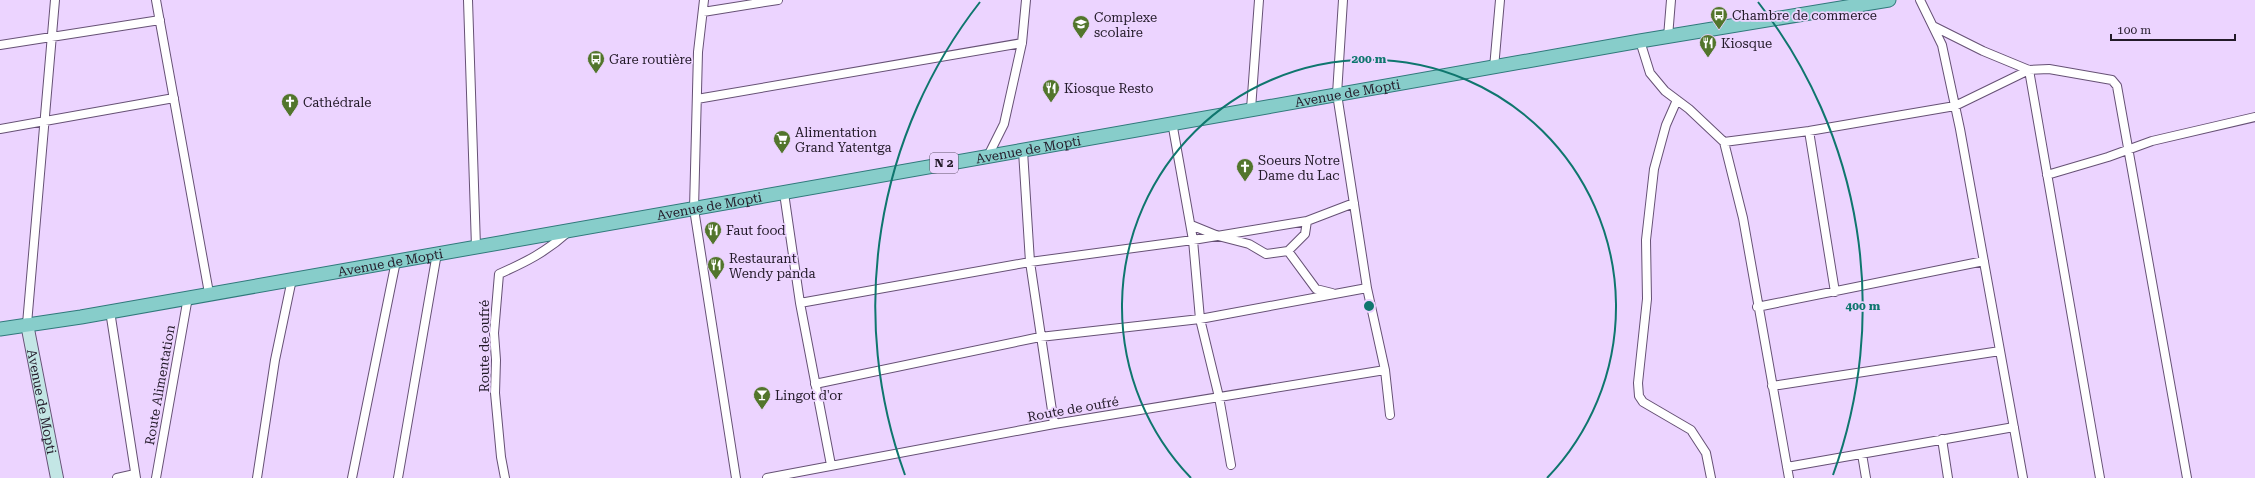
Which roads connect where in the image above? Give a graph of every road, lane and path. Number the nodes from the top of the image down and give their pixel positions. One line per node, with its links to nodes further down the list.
1 (55, 0): 17 (street)
2 (156, 0): 14 (street)
3 (468, 0): 47 (street)
4 (704, 0): 13 (street)
5 (778, 0): 13 (street)
6 (1026, 0): 19 (street)
7 (1259, 0): 28 (street)
8 (1343, 0): 23 (street)
9 (1500, 0): 21 (street)
10 (1671, 0): 16 (street)
11 (1889, 0): 16 (main road, Avenue de Mopti / N 2)
12 (1920, 0): 15 (street)
13 (703, 12): 25 (street)
14 (160, 20): 17 (street); 24 (street)
15 (1932, 26): 22 (street); 27 (street)
16 (1668, 37): 18 (main road, Avenue de Mopti / N 2)
17 (52, 38): 20 (street); 30 (street)
18 (1640, 41): 21 (main road, Avenue de Mopti / N 2); 26 (street)
19 (1022, 43): 25 (street); 37 (street)
20 (0, 46)
21 (1494, 68): 23 (main road, Avenue de Mopti / N 2)
22 (2029, 70): 27 (street); 35 (street); 38 (street)
23 (1337, 94): 28 (main road, Avenue de Mopti / N 2); 40 (street)
24 (174, 98): 30 (street); 56 (street)
25 (697, 100): 41 (street)
26 (1677, 100): 34 (street); 89 (street)
27 (1955, 106): 33 (street); 51 (street)
28 (1251, 109): 31 (main road, Avenue de Mopti / N 2)
29 (2255, 117): 35 (street)
30 (46, 121): 32 (street); 63 (street)
31 (1172, 122): 36 (main road, Avenue de Mopti / N 2); 43 (street)
32 (0, 128)
33 (1809, 131): 34 (street); 55 (street)
34 (1724, 142): 60 (street)
35 (2128, 150): 38 (street); 95 (street)
36 (1022, 151): 37 (main road, Avenue de Mopti / N 2); 52 (street)
37 (988, 156): 39 (main road, Avenue de Mopti / N 2)
38 (2046, 175): 94 (street)
39 (784, 193): 41 (main road, Avenue de Mopti / N 2); 59 (street)
40 (1354, 203): 42 (street); 54 (street)
41 (694, 209): 44 (main road, Avenue de Mopti / N 2); 87 (street)
42 (1307, 221): 45 (street); 48 (street)
43 (1191, 225): 45 (street); 46 (street)
44 (570, 230): 47 (main road, Avenue de Mopti / N 2); 86 (street, Route de oufré)
45 (1218, 236): 46 (street); 48 (street)
46 (1193, 240): 52 (street); 62 (street)
47 (476, 247): 49 (main road, Avenue de Mopti / N 2)
48 (1288, 251): 57 (street)
49 (437, 253): 50 (main road, Avenue de Mopti / N 2); 85 (street)
50 (396, 261): 53 (main road, Avenue de Mopti / N 2); 84 (street)
51 (1984, 261): 55 (street); 66 (street)
52 (1030, 262): 59 (street); 65 (street)
53 (292, 279): 56 (main road, Avenue de Mopti / N 2); 83 (street)
54 (1367, 288): 57 (street); 67 (street)
55 (1835, 292): 60 (street)
56 (209, 293): 58 (main road, Avenue de Mopti / N 2)
57 (1336, 294): 62 (street)
58 (188, 297): 61 (main road, Avenue de Mopti / N 2); 82 (street, Route Alimentation)
59 (800, 303): 68 (street)
60 (1757, 307): 69 (street)
61 (110, 311): 63 (main road, Avenue de Mopti / N 2); 79 (street)
62 (1200, 319): 65 (street); 70 (street)
63 (27, 324): 64 (main road, Avenue de Mopti / N 2); 80 (street, Avenue de Mopti)
64 (0, 329)
65 (1040, 337): 68 (street); 72 (street)
66 (2000, 351): 69 (street); 73 (street)
67 (1385, 370): 70 (street, Route de oufré); 71 (street)
68 (815, 384): 76 (street)
69 (1772, 386): 78 (street)
70 (1220, 397): 72 (street, Route de oufré); 77 (street)
71 (1390, 415)
72 (1054, 424): 76 (street, Route de oufré)
73 (2014, 426): 74 (street); 93 (street)
74 (1942, 440): 75 (street); 92 (street)
75 (1862, 454): 78 (street); 91 (street)
76 (831, 465): 88 (street, Route de oufré)
77 (1231, 465)
78 (1787, 467): 90 (street)
79 (135, 476): 81 (street)
80 (57, 478)
81 (117, 478)
82 (156, 478)
83 (257, 478)
84 (352, 478)
85 (398, 478)
86 (505, 478)
87 (736, 478)
88 (767, 478)
89 (1711, 478)
90 (1789, 478)
91 (1866, 478)
92 (1948, 478)
93 (2023, 478)
94 (2100, 478)
95 (2187, 478)

